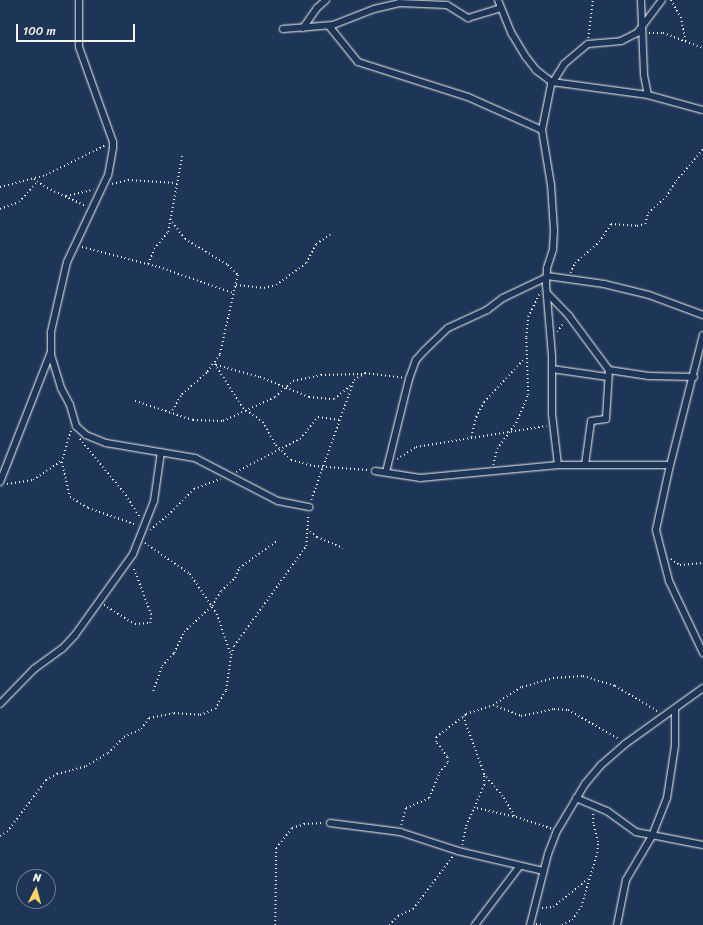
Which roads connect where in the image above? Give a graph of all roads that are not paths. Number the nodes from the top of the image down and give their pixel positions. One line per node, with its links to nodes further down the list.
1 (79, 0): 19 (street)
2 (326, 0): 8 (street)
3 (498, 0): 6 (street)
4 (641, 0): 10 (street)
5 (662, 0): 10 (street)
6 (501, 8): 7 (street); 11 (street)
7 (328, 26): 8 (street); 14 (street)
8 (303, 28): 9 (street)
9 (283, 29)
10 (641, 31): 11 (street); 12 (street)
11 (552, 82): 12 (street); 14 (street)
12 (648, 95): 13 (street)
13 (703, 110)
14 (542, 130): 15 (street)
15 (546, 279): 16 (street); 17 (street); 30 (street)
16 (547, 293): 20 (street); 22 (street)
17 (703, 315)
18 (703, 335): 21 (street)
19 (51, 352): 26 (street); 32 (street)
20 (552, 369): 25 (street); 27 (street)
21 (695, 369): 23 (street); 24 (street)
22 (609, 370): 24 (street); 25 (street)
23 (703, 370)
24 (694, 376): 29 (street)
25 (607, 377): 28 (street)
26 (162, 452): 33 (street); 36 (street)
27 (558, 465): 28 (street); 30 (street)
28 (585, 465): 29 (street)
29 (670, 466): 34 (street)
30 (386, 469): 31 (street)
31 (375, 471)
32 (2, 484)
33 (309, 507)
34 (703, 653)
35 (703, 688): 37 (street)
36 (0, 704)
37 (675, 709): 38 (street); 40 (street)
38 (576, 798): 40 (street); 43 (street)
39 (330, 823): 42 (street)
40 (652, 836): 41 (street); 46 (street)
41 (703, 845)
42 (519, 867): 43 (street); 44 (street)
43 (543, 871): 45 (street)
44 (475, 925)
45 (530, 925)
46 (617, 925)

